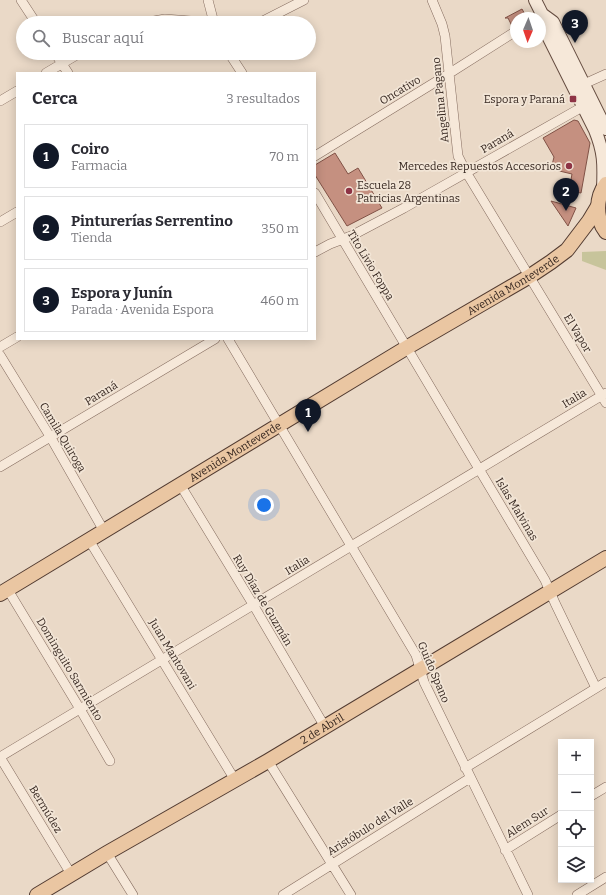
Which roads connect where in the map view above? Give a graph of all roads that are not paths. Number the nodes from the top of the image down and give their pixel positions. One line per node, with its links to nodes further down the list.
1 (21, 0): 7 (street)
2 (208, 0): 8 (street)
3 (304, 0): 9 (street)
4 (432, 0): 20 (street, Angelina Pagano)
5 (534, 0): 6 (main road)
6 (538, 12)
7 (31, 16)
8 (213, 16)
9 (273, 16)
10 (546, 19): 22 (main road)
11 (546, 32): 25 (main road)
12 (510, 35): 20 (street, Oncativo)
13 (59, 60): 16 (street)
14 (69, 60): 16 (street)
15 (234, 60): 19 (street)
16 (62, 64): 17 (street); 18 (street)
17 (48, 72)
18 (67, 72)
19 (241, 72)
20 (450, 73): 27 (street, Oncativo); 28 (street, Angelina Pagano)
21 (606, 74): 22 (street)
22 (584, 84): 26 (main road)
23 (16, 92): 24 (street)
24 (0, 101)
25 (584, 106): 28 (street, Paraná); 29 (main road)
26 (606, 129)
27 (316, 155)
28 (466, 172): 35 (street, Paraná); 37 (street, Angelina Pagano)
29 (605, 186): 31 (main road)
30 (316, 196): 35 (street, Tito Livio Foppa)
31 (598, 206): 34 (main road); 37 (main road, Avenida Monteverde)
32 (16, 213): 33 (street)
33 (0, 222)
34 (606, 232)
35 (342, 239): 36 (street, Paraná); 42 (street, Tito Livio Foppa)
36 (316, 251)
37 (530, 276): 42 (main road, Avenida Monteverde); 44 (street, El Vapor)
38 (16, 338): 41 (street)
39 (213, 340): 46 (street, Paraná)
40 (229, 340): 45 (street, Guido Spano)
41 (0, 347)
42 (406, 348): 45 (main road, Avenida Monteverde); 48 (street, Islas Malvinas)
43 (0, 356): 46 (street, Camila Quiroga)
44 (605, 397): 48 (street, Italia)
45 (280, 425): 49 (main road, Avenida Monteverde); 52 (street, Guido Spano)
46 (51, 438): 47 (street, Paraná); 50 (street, Camila Quiroga)
47 (0, 467)
48 (480, 470): 52 (street, Italia); 54 (street, Islas Malvinas)
49 (181, 486): 50 (main road, Avenida Monteverde); 56 (street, Ruy Díaz de Guzmán)
50 (104, 531): 51 (main road, Avenida Monteverde)
51 (89, 540): 55 (main road, Avenida Monteverde); 57 (street, Juan Mantovani)
52 (352, 546): 56 (street, Italia); 58 (street, Guido Spano)
53 (606, 558): 54 (main road, 2 de Abril)
54 (551, 591): 58 (main road, 2 de Abril); 60 (street, Islas Malvinas)
55 (4, 592): 61 (street, Dominguito Sarmiento)
56 (254, 606): 57 (street, Italia); 62 (street, Ruy Díaz de Guzmán)
57 (163, 660): 61 (street, Italia); 68 (street, Juan Mantovani)
58 (420, 669): 62 (main road, 2 de Abril); 66 (street, Guido Spano)
59 (606, 682): 60 (street)
60 (596, 688): 66 (street)
61 (80, 709): 63 (street, Italia); 64 (street, Dominguito Sarmiento)
62 (325, 727): 65 (main road, 2 de Abril)
63 (0, 757): 75 (street, Bermúdez)
64 (110, 761)
65 (268, 761): 68 (main road, 2 de Abril); 74 (street)
66 (465, 768): 67 (street, Guido Spano)
67 (470, 778): 72 (street, Guido Spano); 74 (street, Aristóbulo del Valle)
68 (235, 780): 73 (main road, 2 de Abril)
69 (606, 787): 70 (street)
70 (594, 794)
71 (558, 817): 72 (street, Alem Sur)
72 (505, 850): 77 (street, Guido Spano)
73 (107, 853): 75 (main road, 2 de Abril); 79 (street)
74 (332, 864): 80 (street, Aristóbulo del Valle); 81 (street)
75 (71, 874): 78 (main road, 2 de Abril)
76 (606, 877): 82 (street)
77 (525, 894)
78 (36, 895)
79 (133, 895)
80 (283, 895)
81 (351, 895)
82 (577, 895)

